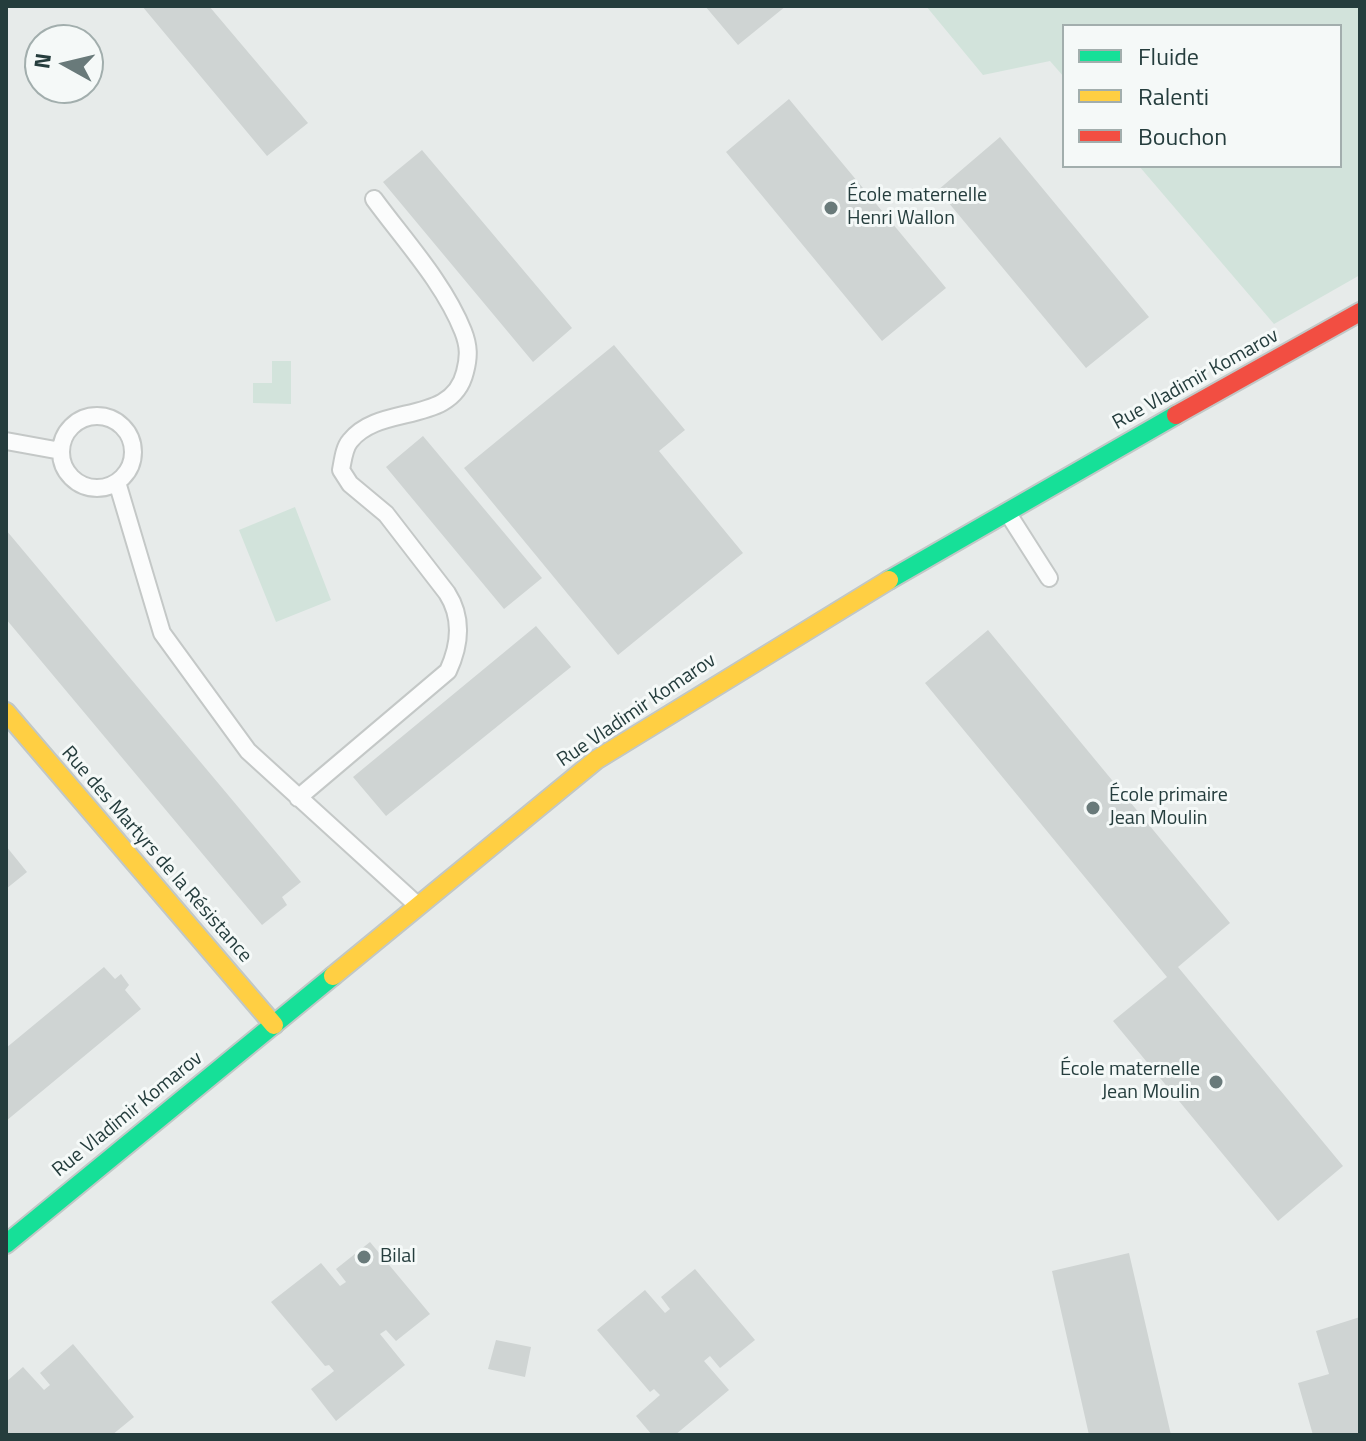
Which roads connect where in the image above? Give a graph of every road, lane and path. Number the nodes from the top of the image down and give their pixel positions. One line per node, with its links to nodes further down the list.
1 (374, 199): 9 (lane)
2 (1360, 312): 6 (street, Rue Vladimir Komarov)
3 (6, 441): 4 (lane)
4 (61, 451): 5 (lane); 5 (lane)
5 (117, 482): 9 (lane)
6 (1006, 511): 7 (lane); 10 (street, Rue Vladimir Komarov)
7 (1049, 578)
8 (6, 712): 11 (street, Rue des Martyrs de la Résistance)
9 (298, 798): 10 (lane)
10 (417, 905): 11 (street, Rue Vladimir Komarov)
11 (274, 1025): 12 (street, Rue Vladimir Komarov)
12 (6, 1244)

